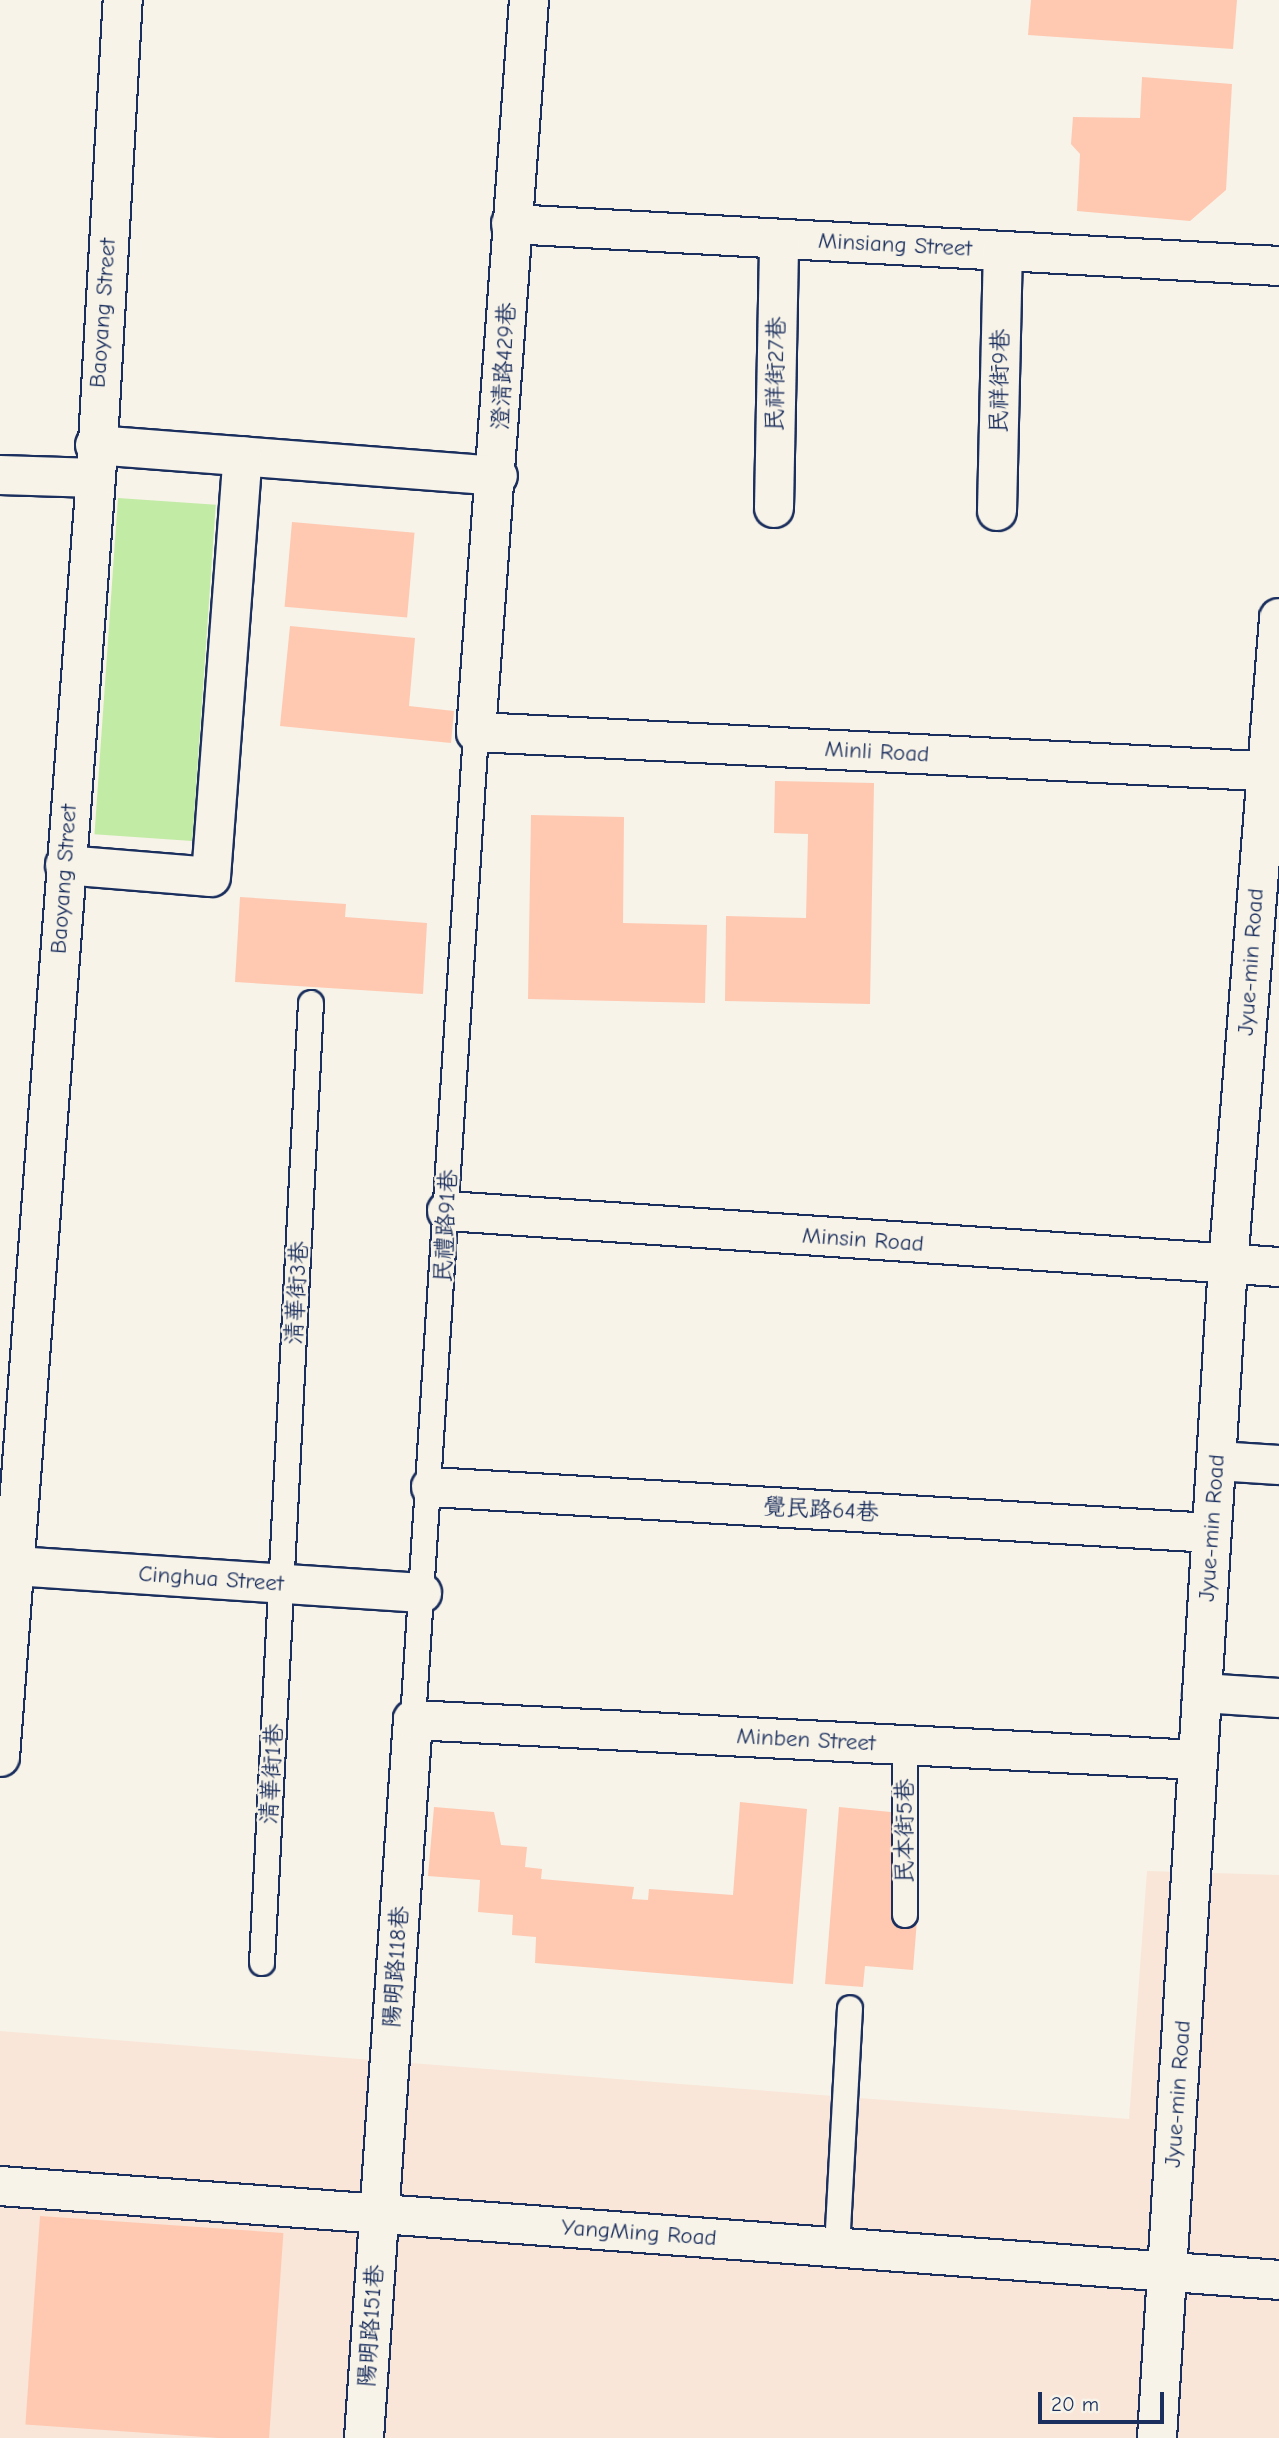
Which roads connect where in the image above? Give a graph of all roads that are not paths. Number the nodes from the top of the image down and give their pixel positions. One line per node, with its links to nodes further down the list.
1 (124, 0): 8 (street, Baoyang Street)
2 (529, 0): 3 (street, 澄清路429巷)
3 (511, 224): 4 (street, Minsiang Street); 10 (street, 澄清路429巷)
4 (779, 239): 5 (street, Minsiang Street); 11 (street, 民祥街27巷)
5 (1003, 251): 6 (street, Minsiang Street); 12 (street, 民祥街9巷)
6 (1279, 266)
7 (243, 456): 8 (street); 10 (street); 16 (street)
8 (95, 461): 9 (street); 16 (street, Baoyang Street)
9 (0, 475)
10 (498, 476): 14 (street, 澄清路429巷)
11 (774, 508)
12 (997, 512)
13 (1279, 618): 15 (street, Jyue-min Road)
14 (476, 732): 15 (street, Minli Road); 18 (lane, 民禮路91巷)
15 (1272, 772): 19 (street, Jyue-min Road)
16 (65, 865): 25 (street, Baoyang Street)
17 (311, 1003): 26 (lane, 清華街3巷)
18 (447, 1211): 19 (street, Minsin Road); 23 (lane, 民禮路91巷)
19 (1228, 1265): 20 (street, Minsin Road); 21 (street, Jyue-min Road)
20 (1279, 1266)
21 (1217, 1461): 22 (street); 24 (street, Jyue-min Road)
22 (1279, 1465)
23 (430, 1488): 24 (street, 覺民路64巷); 27 (lane, 民禮路91巷)
24 (1212, 1533): 28 (street, Jyue-min Road)
25 (5, 1565): 26 (street, Cinghua Street); 32 (street, Baoyang Street)
26 (282, 1584): 27 (street, Cinghua Street); 35 (lane, 清華街1巷)
27 (422, 1593): 30 (lane, 民禮路91巷)
28 (1202, 1693): 29 (street); 33 (street, Jyue-min Road)
29 (1279, 1698)
30 (413, 1720): 31 (street, Minben Street); 38 (street, 陽明路118巷)
31 (905, 1745): 33 (street, Minben Street); 34 (lane, 民本街5巷)
32 (0, 1757)
33 (1198, 1760): 40 (street, Jyue-min Road)
34 (905, 1916)
35 (262, 1963)
36 (850, 2008): 39 (lane)
37 (0, 2186): 38 (street, YangMing Road)
38 (379, 2214): 39 (street, YangMing Road); 42 (street, 陽明路151巷)
39 (836, 2248): 40 (street, YangMing Road)
40 (1167, 2272): 41 (street, YangMing Road); 43 (street, Jyue-min Road)
41 (1279, 2280)
42 (364, 2438)
43 (1157, 2438)

